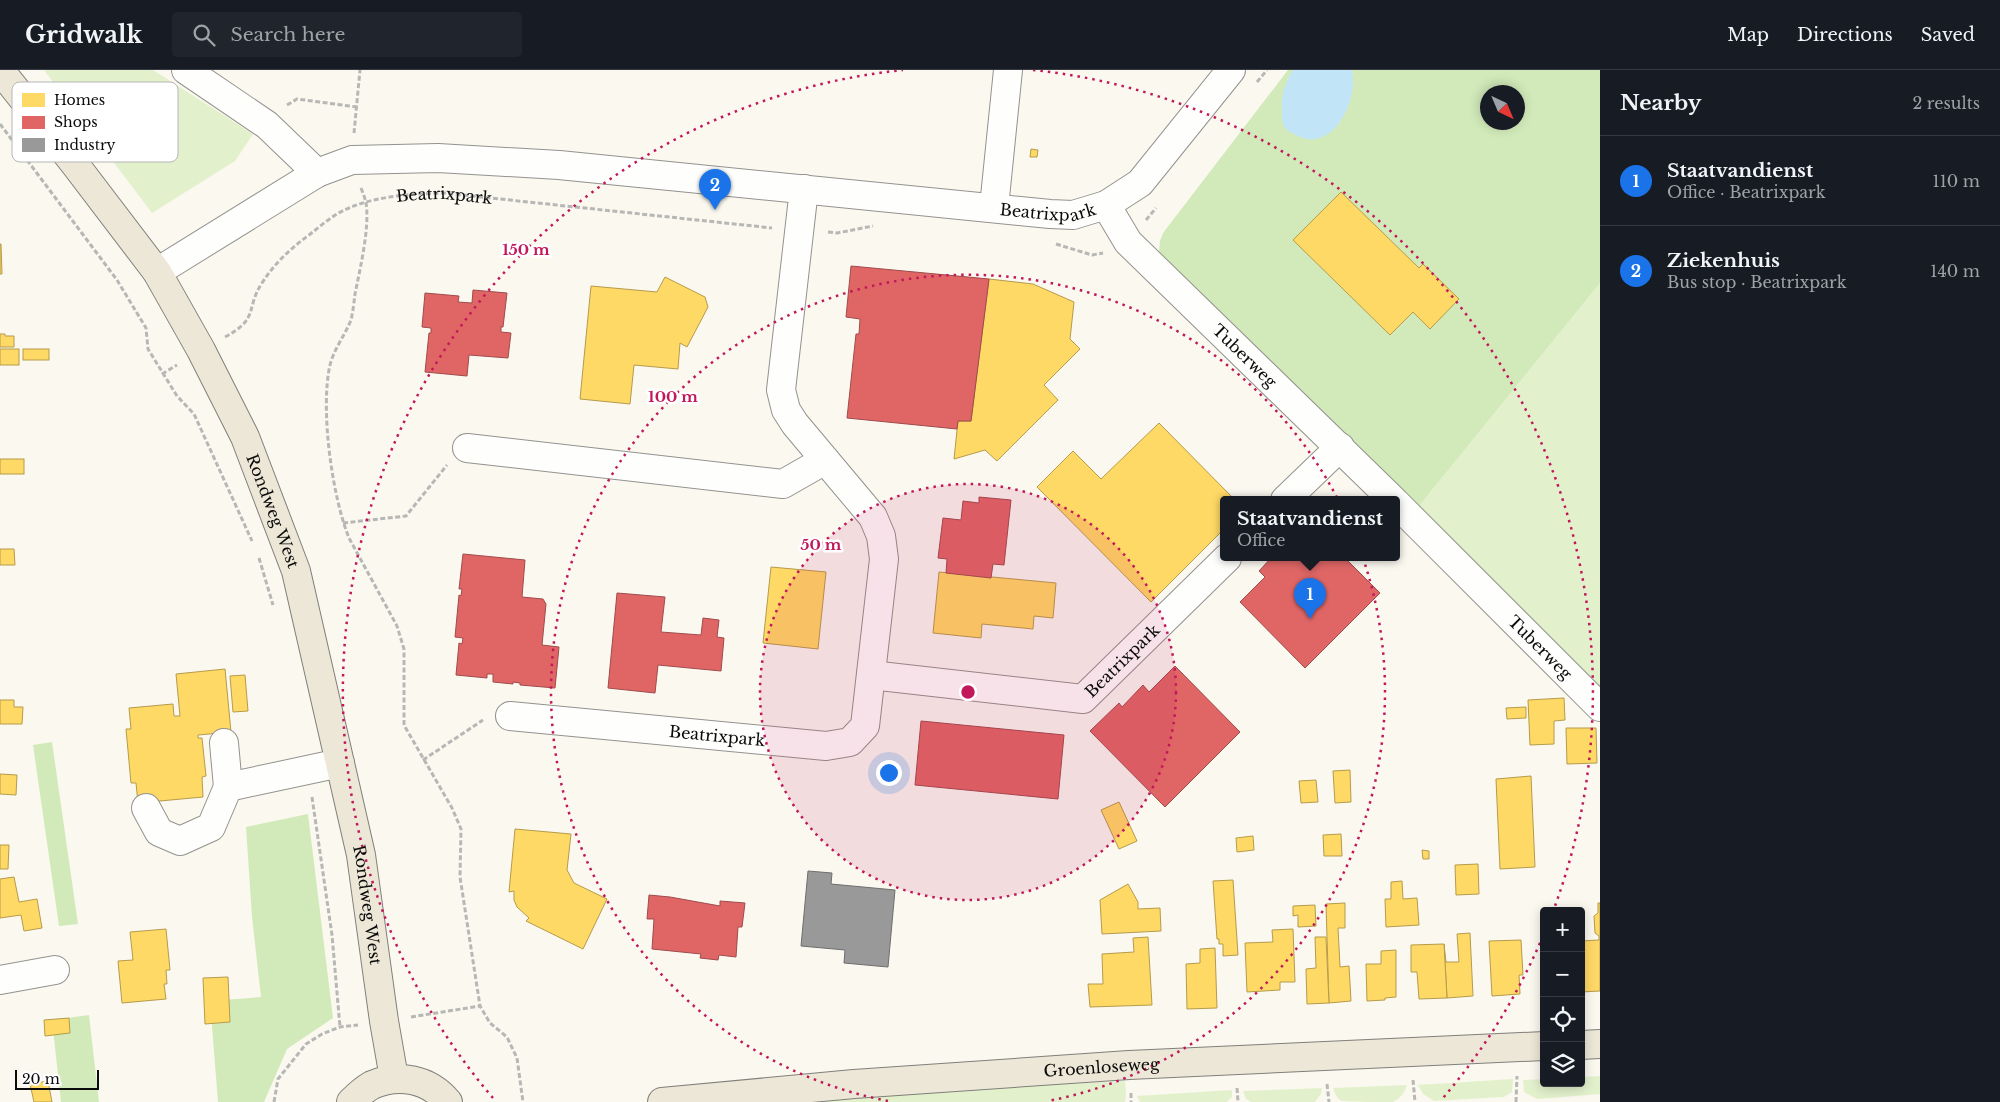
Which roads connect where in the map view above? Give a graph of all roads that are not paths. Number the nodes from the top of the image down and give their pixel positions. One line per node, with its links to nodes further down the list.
1 (0, 70): 6 (main road, Rondweg West)
2 (186, 70): 9 (street)
3 (1008, 70): 7 (street)
4 (1026, 70): 7 (street)
5 (1231, 70): 11 (street, Beatrixpark)
6 (12, 85)
7 (1000, 137): 12 (street)
8 (73, 162): 13 (main road, Rondweg West)
9 (317, 173): 10 (street, Beatrixpark); 13 (street, Beatrixpark)
10 (804, 189): 12 (street, Beatrixpark); 16 (street, Beatrixpark)
11 (1106, 205): 12 (street, Beatrixpark); 14 (street, Tuberweg)
12 (994, 208)
13 (157, 272): 25 (main road, Rondweg West)
14 (1340, 447): 17 (street); 18 (street, Tuberweg)
15 (467, 448): 16 (street)
16 (825, 460): 21 (street, Beatrixpark)
17 (1290, 496)
18 (1389, 496)
19 (1400, 507): 22 (street, Tuberweg)
20 (1224, 561): 21 (street, Beatrixpark)
21 (871, 675): 23 (street, Beatrixpark)
22 (1600, 707)
23 (510, 716)
24 (224, 743): 26 (street)
25 (340, 763): 26 (street); 33 (main road, Rondweg West)
26 (228, 787): 27 (street)
27 (146, 808)
28 (55, 970): 29 (street)
29 (0, 980)
30 (1600, 1044): 31 (main road)
31 (1585, 1045)
32 (1540, 1046): 36 (main road, Groenloseweg)
33 (394, 1078): 34 (main road); 35 (main road)
34 (350, 1102)
35 (448, 1102)
36 (668, 1102)

